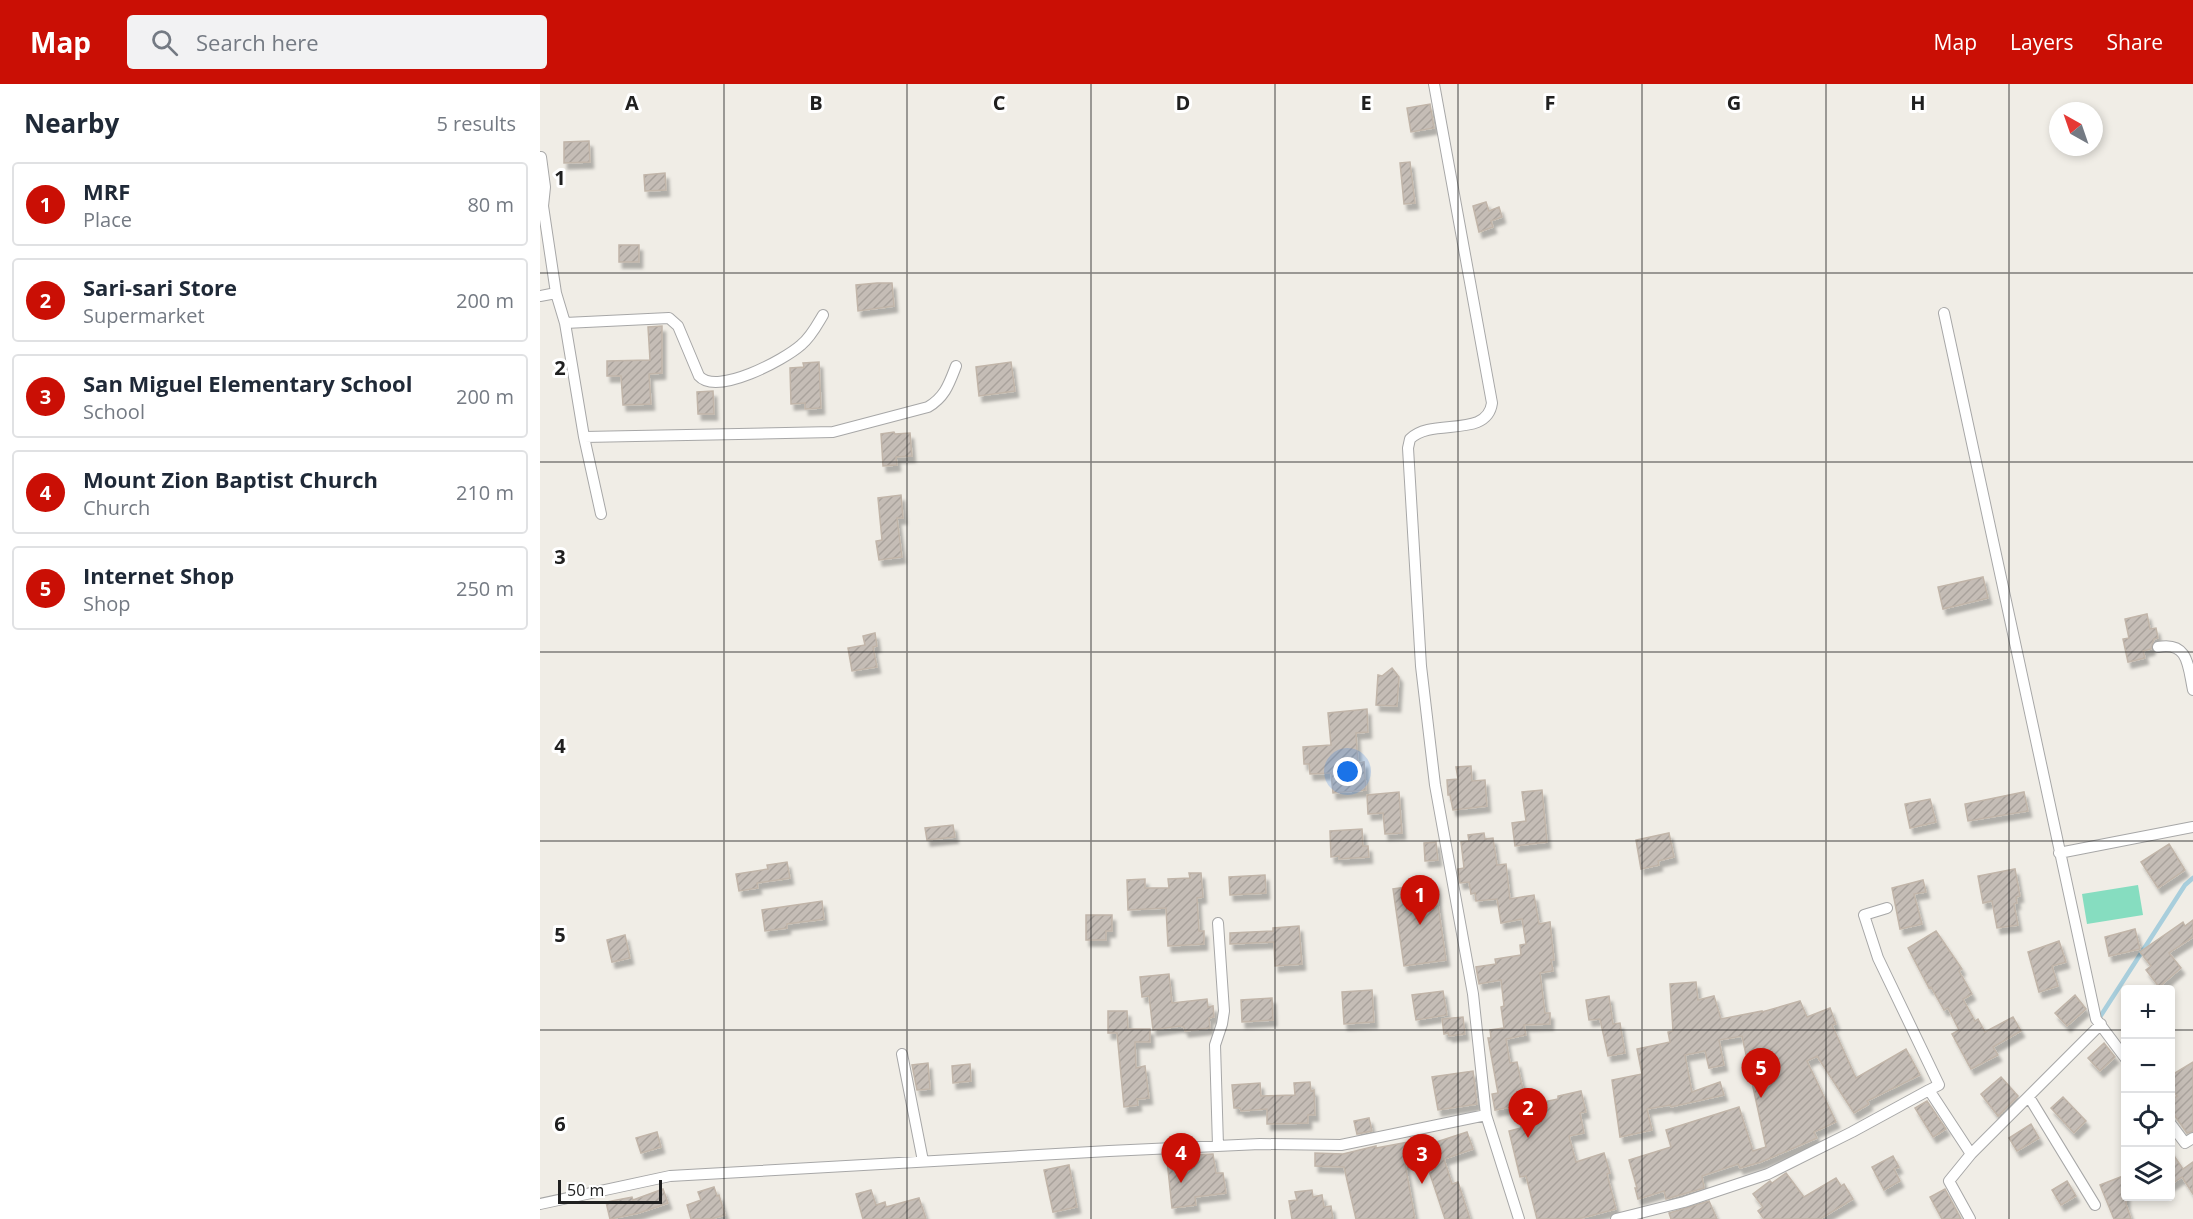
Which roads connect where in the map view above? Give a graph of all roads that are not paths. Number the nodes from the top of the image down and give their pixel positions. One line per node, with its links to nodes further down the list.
1 (1434, 84): 22 (street)
2 (541, 157): 3 (street)
3 (556, 293): 4 (street); 7 (street)
4 (540, 296)
5 (1944, 313): 14 (street)
6 (823, 315): 7 (street)
7 (566, 322): 9 (street)
8 (956, 366): 9 (street)
9 (584, 438): 10 (street)
10 (601, 514)
11 (2158, 647): 12 (street)
12 (2193, 690)
13 (2193, 827): 14 (street)
14 (2059, 853): 17 (street)
15 (1887, 908): 20 (street)
16 (1218, 923): 25 (street)
17 (2100, 1024): 18 (street); 21 (street)
18 (2121, 1052)
19 (902, 1054): 27 (street)
20 (1929, 1090): 26 (street); 31 (street)
21 (2029, 1097): 26 (street); 29 (street)
22 (1486, 1115): 25 (street); 30 (street)
23 (2175, 1130): 24 (street)
24 (2193, 1138)
25 (1218, 1146): 27 (street)
26 (1971, 1154): 32 (street)
27 (923, 1161): 28 (street)
28 (540, 1204)
29 (2095, 1205)
30 (1519, 1219)
31 (1616, 1219)
32 (1970, 1219)

